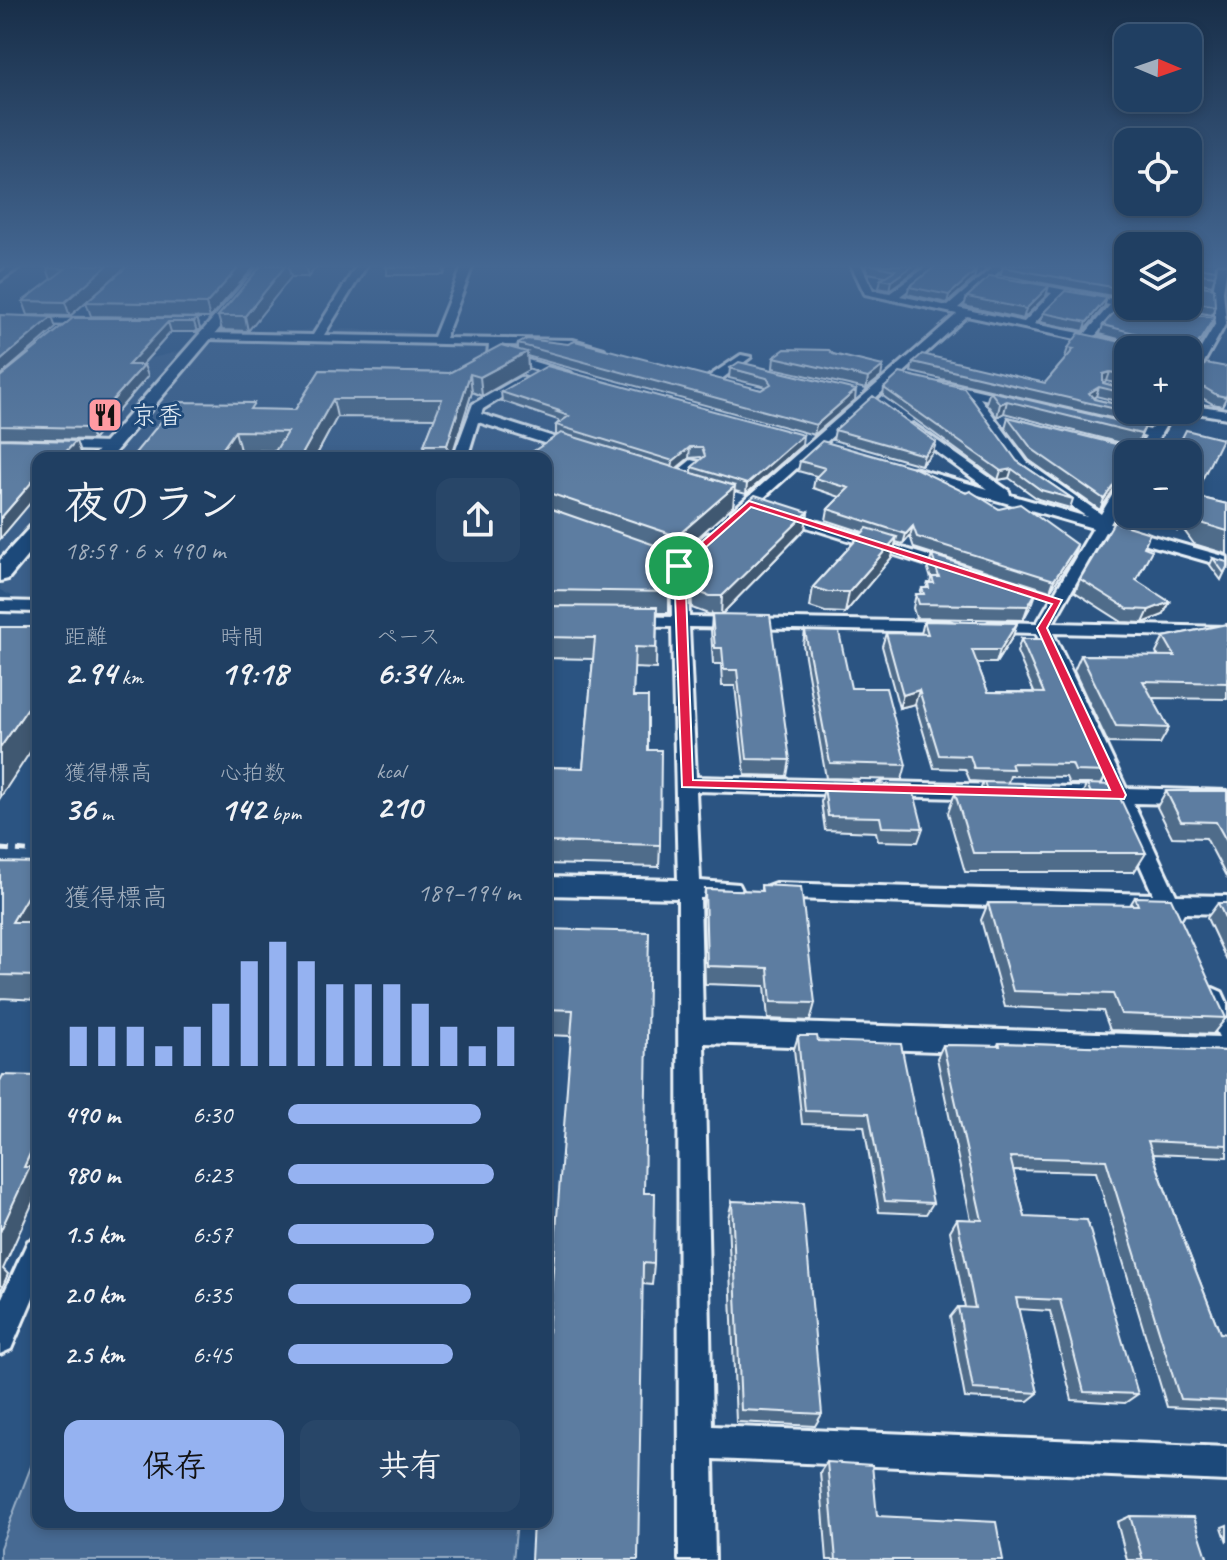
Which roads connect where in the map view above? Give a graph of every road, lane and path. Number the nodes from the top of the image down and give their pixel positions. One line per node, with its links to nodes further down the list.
1 (200, 338): 28 (main road)
2 (366, 338): 5 (street)
3 (937, 338): 17 (street)
4 (1088, 338): 7 (street)
5 (439, 339): 6 (street)
6 (495, 342): 8 (street); 12 (street)
7 (1114, 344)
8 (615, 354)
9 (744, 363): 13 (street)
10 (1202, 363): 11 (street)
11 (1213, 365)
12 (544, 369): 14 (street); 21 (street)
13 (698, 376)
14 (574, 377)
15 (925, 382): 16 (street)
16 (969, 392): 22 (street); 22 (street)
17 (877, 403): 34 (street); 35 (street)
18 (1033, 407): 22 (street)
19 (1202, 410): 20 (street)
20 (1227, 414)
21 (474, 416): 29 (street); 30 (street)
22 (1007, 417): 37 (street)
23 (1157, 424): 25 (street)
24 (1108, 425): 25 (street)
25 (1153, 435): 26 (street)
26 (1150, 440)
27 (0, 444): 28 (street)
28 (104, 452)
29 (462, 452)
30 (589, 453)
31 (696, 463): 33 (street)
32 (895, 466): 35 (street)
33 (675, 480)
34 (742, 501): 42 (street); 46 (street)
35 (1017, 503): 37 (street); 38 (street)
36 (1114, 505): 37 (street)
37 (1103, 525): 40 (street); 47 (street)
38 (1051, 529)
39 (32, 537): 41 (main road)
40 (1227, 562)
41 (0, 574)
42 (970, 574)
43 (0, 606): 44 (street)
44 (32, 607)
45 (606, 620): 46 (street)
46 (682, 622): 47 (street); 49 (street)
47 (1042, 628): 48 (street); 50 (street)
48 (1227, 632)
49 (686, 784): 50 (street); 55 (street)
50 (1119, 795): 51 (street); 56 (street)
51 (1227, 798)
52 (0, 849): 53 (path)
53 (32, 852)
54 (552, 886): 55 (street)
55 (689, 889): 56 (street); 61 (street)
56 (1169, 904): 57 (street); 58 (street)
57 (1227, 905)
58 (1182, 932)
59 (1201, 973): 60 (street)
60 (1227, 1029)
61 (690, 1031): 62 (street); 65 (street)
62 (1227, 1049)
63 (32, 1265): 64 (street)
64 (0, 1338)
65 (696, 1442): 66 (street); 67 (street)
66 (1227, 1464)
67 (697, 1560)

